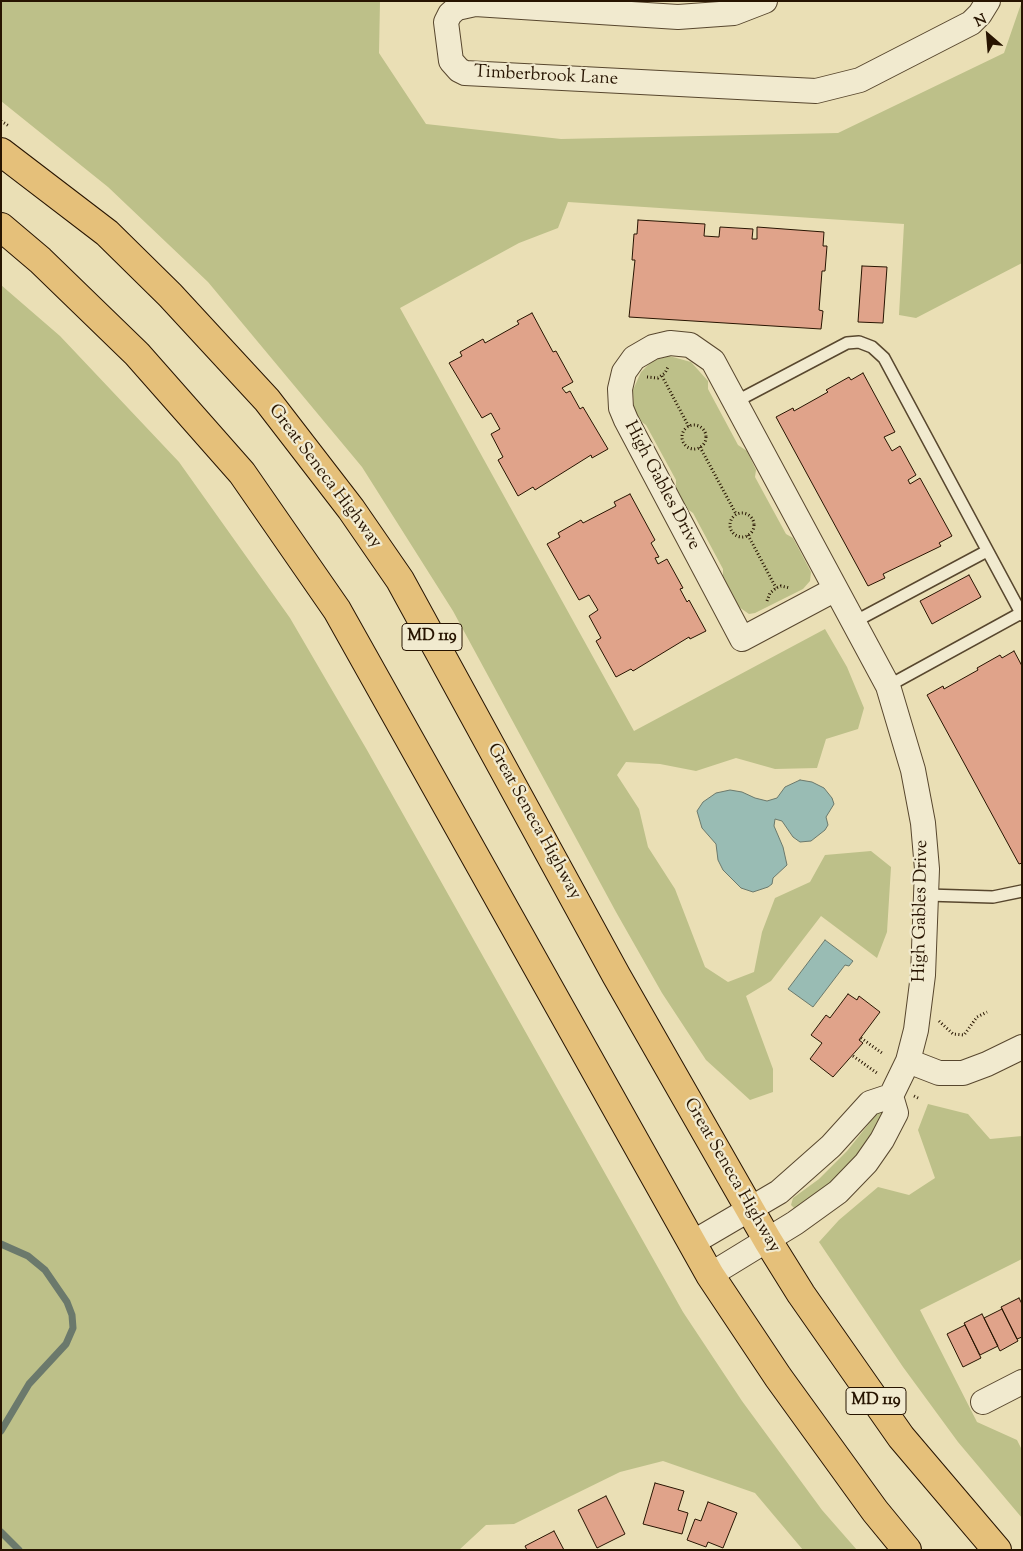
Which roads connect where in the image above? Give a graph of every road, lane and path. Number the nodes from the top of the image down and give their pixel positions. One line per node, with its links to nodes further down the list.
1 (765, 1): 2 (street, Timberbrook Lane)
2 (988, 1)
3 (1, 121): 4 (path)
4 (8, 126)
5 (1, 152): 28 (main road, Great Seneca Highway / MD 119)
6 (1, 227): 30 (main road)
7 (662, 376): 9 (path)
8 (735, 402): 13 (lane); 15 (street, High Gables Drive); 15 (street, High Gables Drive)
9 (689, 427): 10 (path); 10 (path)
10 (700, 448): 11 (path)
11 (736, 514): 12 (path); 12 (path)
12 (748, 535): 14 (path)
13 (987, 551): 16 (lane); 17 (lane)
14 (776, 588)
15 (834, 590): 17 (street, High Gables Drive)
16 (1021, 614): 18 (lane)
17 (854, 622): 18 (street, High Gables Drive)
18 (888, 686): 20 (street, High Gables Drive)
19 (1022, 891): 20 (lane)
20 (927, 895): 26 (street, High Gables Drive)
21 (986, 1012): 22 (path)
22 (939, 1020)
23 (861, 1038): 25 (path)
24 (1022, 1048): 26 (street)
25 (882, 1053)
26 (908, 1061): 27 (street, High Gables Drive)
27 (891, 1096): 28 (street); 29 (street, High Gables Drive)
28 (749, 1208): 29 (main road, Great Seneca Highway / MD 119); 30 (street)
29 (768, 1241): 31 (street, High Gables Drive); 35 (main road, Great Seneca Highway / MD 119)
30 (692, 1243): 31 (main road)
31 (710, 1275): 34 (main road)
32 (1022, 1382): 33 (street)
33 (983, 1402)
34 (907, 1550)
35 (997, 1550)

